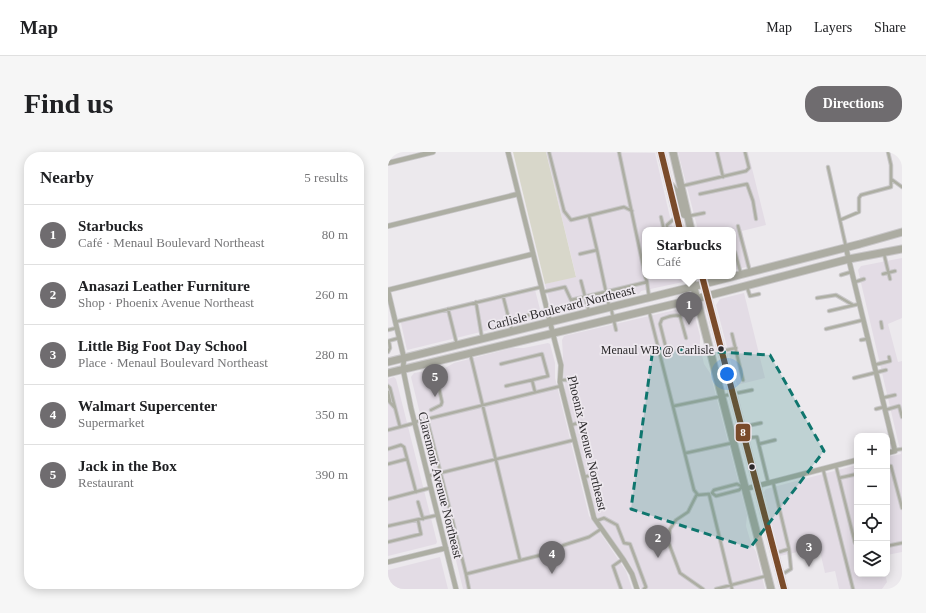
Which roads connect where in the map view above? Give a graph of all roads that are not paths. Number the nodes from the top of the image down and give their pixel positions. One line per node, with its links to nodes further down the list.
1 (432, 152): 10 (street)
2 (549, 152): 21 (lane)
3 (619, 152): 19 (lane)
4 (661, 152): 14 (main road)
5 (674, 152): 15 (main road)
6 (717, 152): 12 (lane)
7 (745, 152): 12 (lane)
8 (888, 152): 13 (lane)
9 (510, 153): 17 (street, Phoenix Avenue Northeast)
10 (388, 163)
11 (828, 167): 26 (lane)
12 (723, 177): 15 (lane)
13 (891, 179): 16 (lane); 26 (lane)
14 (668, 184): 22 (main road); 23 (main road)
15 (681, 186): 23 (main road)
16 (902, 187)
17 (518, 194): 27 (street); 38 (street, Phoenix Avenue Northeast)
18 (700, 194): 25 (lane)
19 (632, 211): 21 (lane); 42 (lane)
20 (704, 213): 23 (lane)
21 (589, 216): 36 (lane)
22 (676, 216): 30 (lane); 31 (main road)
23 (688, 216): 32 (main road)
24 (661, 217): 29 (lane)
25 (756, 219)
26 (840, 220): 34 (lane)
27 (388, 226)
28 (738, 226): 44 (lane)
29 (665, 227)
30 (666, 227)
31 (679, 227)
32 (690, 227)
33 (902, 232): 34 (main road, Carlisle Boulevard Northeast)
34 (846, 248): 41 (street); 44 (main road, Carlisle Boulevard Northeast)
35 (902, 249): 37 (main road, Carlisle Boulevard Northeast)
36 (597, 250): 39 (lane); 65 (lane)
37 (884, 252): 41 (main road, Carlisle Boulevard Northeast); 46 (lane)
38 (533, 254): 63 (street, Phoenix Avenue Northeast); 64 (street)
39 (580, 254)
40 (736, 256): 48 (lane)
41 (849, 259): 45 (street); 61 (main road, Carlisle Boulevard Northeast)
42 (642, 262)
43 (895, 271): 46 (lane)
44 (750, 272): 48 (main road, Carlisle Boulevard Northeast)
45 (852, 272): 49 (lane); 59 (street)
46 (889, 273): 47 (lane); 56 (lane)
47 (883, 274)
48 (741, 275): 50 (main road, Carlisle Boulevard Northeast)
49 (841, 275)
50 (736, 276)
51 (646, 279): 58 (lane)
52 (692, 279): 62 (main road)
53 (703, 279): 60 (main road)
54 (715, 279): 60 (main road, Carlisle Boulevard Northeast)
55 (864, 279): 59 (lane)
56 (890, 279)
57 (581, 281): 69 (lane)
58 (647, 282): 65 (lane); 70 (lane)
59 (854, 282): 74 (street)
60 (704, 284): 62 (main road, Carlisle Boulevard Northeast); 68 (main road)
61 (747, 286): 66 (lane); 68 (main road, Carlisle Boulevard Northeast)
62 (693, 287): 70 (main road, Carlisle Boulevard Northeast); 72 (main road)
63 (542, 290): 67 (lane); 69 (lane); 86 (street, Phoenix Avenue Northeast)
64 (388, 292): 85 (street, Claremont Avenue Northeast)
65 (607, 292): 69 (lane); 76 (lane)
66 (759, 294)
67 (503, 296): 73 (lane); 83 (lane)
68 (707, 296): 72 (main road, Carlisle Boulevard Northeast); 106 (main road)
69 (586, 298): 80 (lane)
70 (649, 298): 76 (main road, Carlisle Boulevard Northeast)
71 (816, 298): 75 (lane)
72 (696, 299): 78 (main road, Carlisle Boulevard Northeast); 131 (main road)
73 (476, 302): 77 (lane); 98 (lane)
74 (860, 304): 75 (lane); 84 (street)
75 (853, 305): 79 (lane)
76 (610, 308): 80 (main road, Carlisle Boulevard Northeast); 82 (lane)
77 (448, 309): 85 (lane); 103 (lane)
78 (648, 310): 82 (main road, Carlisle Boulevard Northeast); 135 (lane)
79 (829, 311)
80 (589, 312): 86 (main road, Carlisle Boulevard Northeast)
81 (537, 313): 83 (lane)
82 (613, 318): 92 (lane); 94 (main road, Carlisle Boulevard Northeast)
83 (509, 320): 93 (lane)
84 (863, 320): 89 (lane); 99 (street)
85 (395, 322): 88 (street, Claremont Avenue Northeast)
86 (550, 322): 93 (main road, Carlisle Boulevard Northeast); 94 (street, Phoenix Avenue Northeast)
87 (881, 322): 90 (lane)
88 (397, 328): 91 (lane); 96 (street, Claremont Avenue Northeast)
89 (826, 328)
90 (882, 328)
91 (388, 330)
92 (616, 330)
93 (512, 332): 98 (main road, Carlisle Boulevard Northeast); 107 (main road)
94 (552, 332): 107 (main road, Carlisle Boulevard Northeast); 120 (street, Phoenix Avenue Northeast)
95 (732, 334): 104 (lane)
96 (399, 338): 101 (lane); 109 (street, Claremont Avenue Northeast)
97 (686, 338): 102 (lane)
98 (482, 339): 103 (main road, Carlisle Boulevard Northeast)
99 (867, 339): 100 (lane); 112 (street)
100 (861, 340)
101 (388, 341): 105 (lane)
102 (665, 344)
103 (457, 345): 109 (main road, Carlisle Boulevard Northeast)
104 (736, 348): 106 (lane); 122 (lane)
105 (388, 352)
106 (722, 352): 129 (main road)
107 (470, 353): 113 (main road, Carlisle Boulevard Northeast); 134 (lane)
108 (889, 357): 112 (lane)
109 (404, 358): 110 (main road, Carlisle Boulevard Northeast); 113 (street, Claremont Avenue Northeast)
110 (388, 362)
111 (502, 364): 119 (lane)
112 (874, 366): 116 (street)
113 (403, 369): 115 (main road, Carlisle Boulevard Northeast); 143 (street, Claremont Avenue Northeast)
114 (886, 370): 116 (lane)
115 (388, 373)
116 (876, 373): 117 (lane); 132 (street)
117 (854, 378)
118 (437, 379): 139 (lane)
119 (532, 380): 124 (lane); 128 (lane)
120 (560, 380): 121 (lane); 125 (street, Phoenix Avenue Northeast)
121 (574, 380)
122 (744, 380)
123 (388, 386): 138 (lane)
124 (506, 386)
125 (561, 386): 128 (lane); 145 (street, Phoenix Avenue Northeast)
126 (752, 390): 129 (lane)
127 (388, 392): 133 (lane)
128 (535, 392): 134 (lane)
129 (733, 395): 131 (lane); 147 (main road)
130 (895, 395): 132 (lane)
131 (722, 396): 135 (lane); 152 (main road)
132 (882, 398): 137 (street)
133 (389, 401): 138 (lane)
134 (482, 405): 141 (lane); 160 (lane)
135 (674, 406): 158 (lane)
136 (876, 409): 137 (lane)
137 (884, 409): 140 (lane); 156 (street)
138 (396, 410): 146 (lane)
139 (431, 410)
140 (902, 417)
141 (427, 419): 143 (lane); 166 (lane)
142 (582, 422): 145 (lane)
143 (415, 423): 146 (lane); 169 (street, Claremont Avenue Northeast)
144 (761, 423): 147 (lane)
145 (571, 425): 150 (street, Phoenix Avenue Northeast)
146 (400, 427): 148 (lane)
147 (742, 427): 149 (main road)
148 (388, 430)
149 (745, 439): 153 (lane); 174 (main road)
150 (574, 440): 160 (lane); 170 (street, Phoenix Avenue Northeast)
151 (775, 440): 153 (lane)
152 (734, 442): 158 (lane); 173 (main road)
153 (759, 444): 172 (lane)
154 (388, 448): 159 (lane)
155 (902, 449): 156 (lane)
156 (894, 451): 157 (street)
157 (890, 452)
158 (686, 454): 177 (lane)
159 (407, 459): 162 (lane); 176 (lane)
160 (496, 459): 166 (lane); 196 (lane)
161 (854, 461): 163 (street)
162 (388, 464)
163 (836, 466): 165 (street); 171 (lane)
164 (890, 466): 181 (lane)
165 (823, 469): 172 (street); 212 (lane)
166 (441, 473): 169 (lane); 198 (lane)
167 (596, 474): 170 (lane)
168 (854, 475): 171 (lane)
169 (428, 476): 175 (street, Claremont Avenue Northeast)
170 (584, 477): 185 (street, Phoenix Avenue Northeast)
171 (839, 478): 188 (lane)
172 (771, 482): 174 (street); 193 (lane)
173 (744, 486): 174 (street); 178 (lane); 178 (lane); 200 (main road)
174 (757, 486): 194 (main road)
175 (431, 488): 176 (lane); 182 (street, Claremont Avenue Northeast)
176 (416, 492): 179 (lane)
177 (697, 494): 178 (lane); 207 (lane)
178 (710, 494): 201 (lane)
179 (388, 499)
180 (418, 502): 183 (lane)
181 (902, 508)
182 (438, 515): 183 (lane); 192 (street, Claremont Avenue Northeast)
183 (423, 519): 184 (lane)
184 (418, 520): 186 (lane); 189 (lane)
185 (596, 521): 187 (street, Phoenix Avenue Northeast); 206 (lane)
186 (388, 526)
187 (601, 529): 195 (street, Phoenix Avenue Northeast); 196 (lane)
188 (855, 541)
189 (388, 542)
190 (902, 542): 191 (lane)
191 (890, 545)
192 (446, 548): 197 (street); 202 (street, Claremont Avenue Northeast)
193 (789, 549): 194 (lane); 199 (lane)
194 (774, 553): 199 (main road)
195 (623, 559): 204 (lane); 205 (street, Phoenix Avenue Northeast)
196 (520, 560): 198 (lane)
197 (388, 562)
198 (466, 574): 203 (lane)
199 (780, 575): 211 (main road)
200 (768, 576): 201 (lane); 210 (main road)
201 (731, 585): 208 (lane); 209 (lane)
202 (456, 589)
203 (469, 589)
204 (621, 589)
205 (637, 589)
206 (644, 589)
207 (703, 589)
208 (716, 589)
209 (732, 589)
210 (771, 589)
211 (784, 589)
212 (853, 589)

